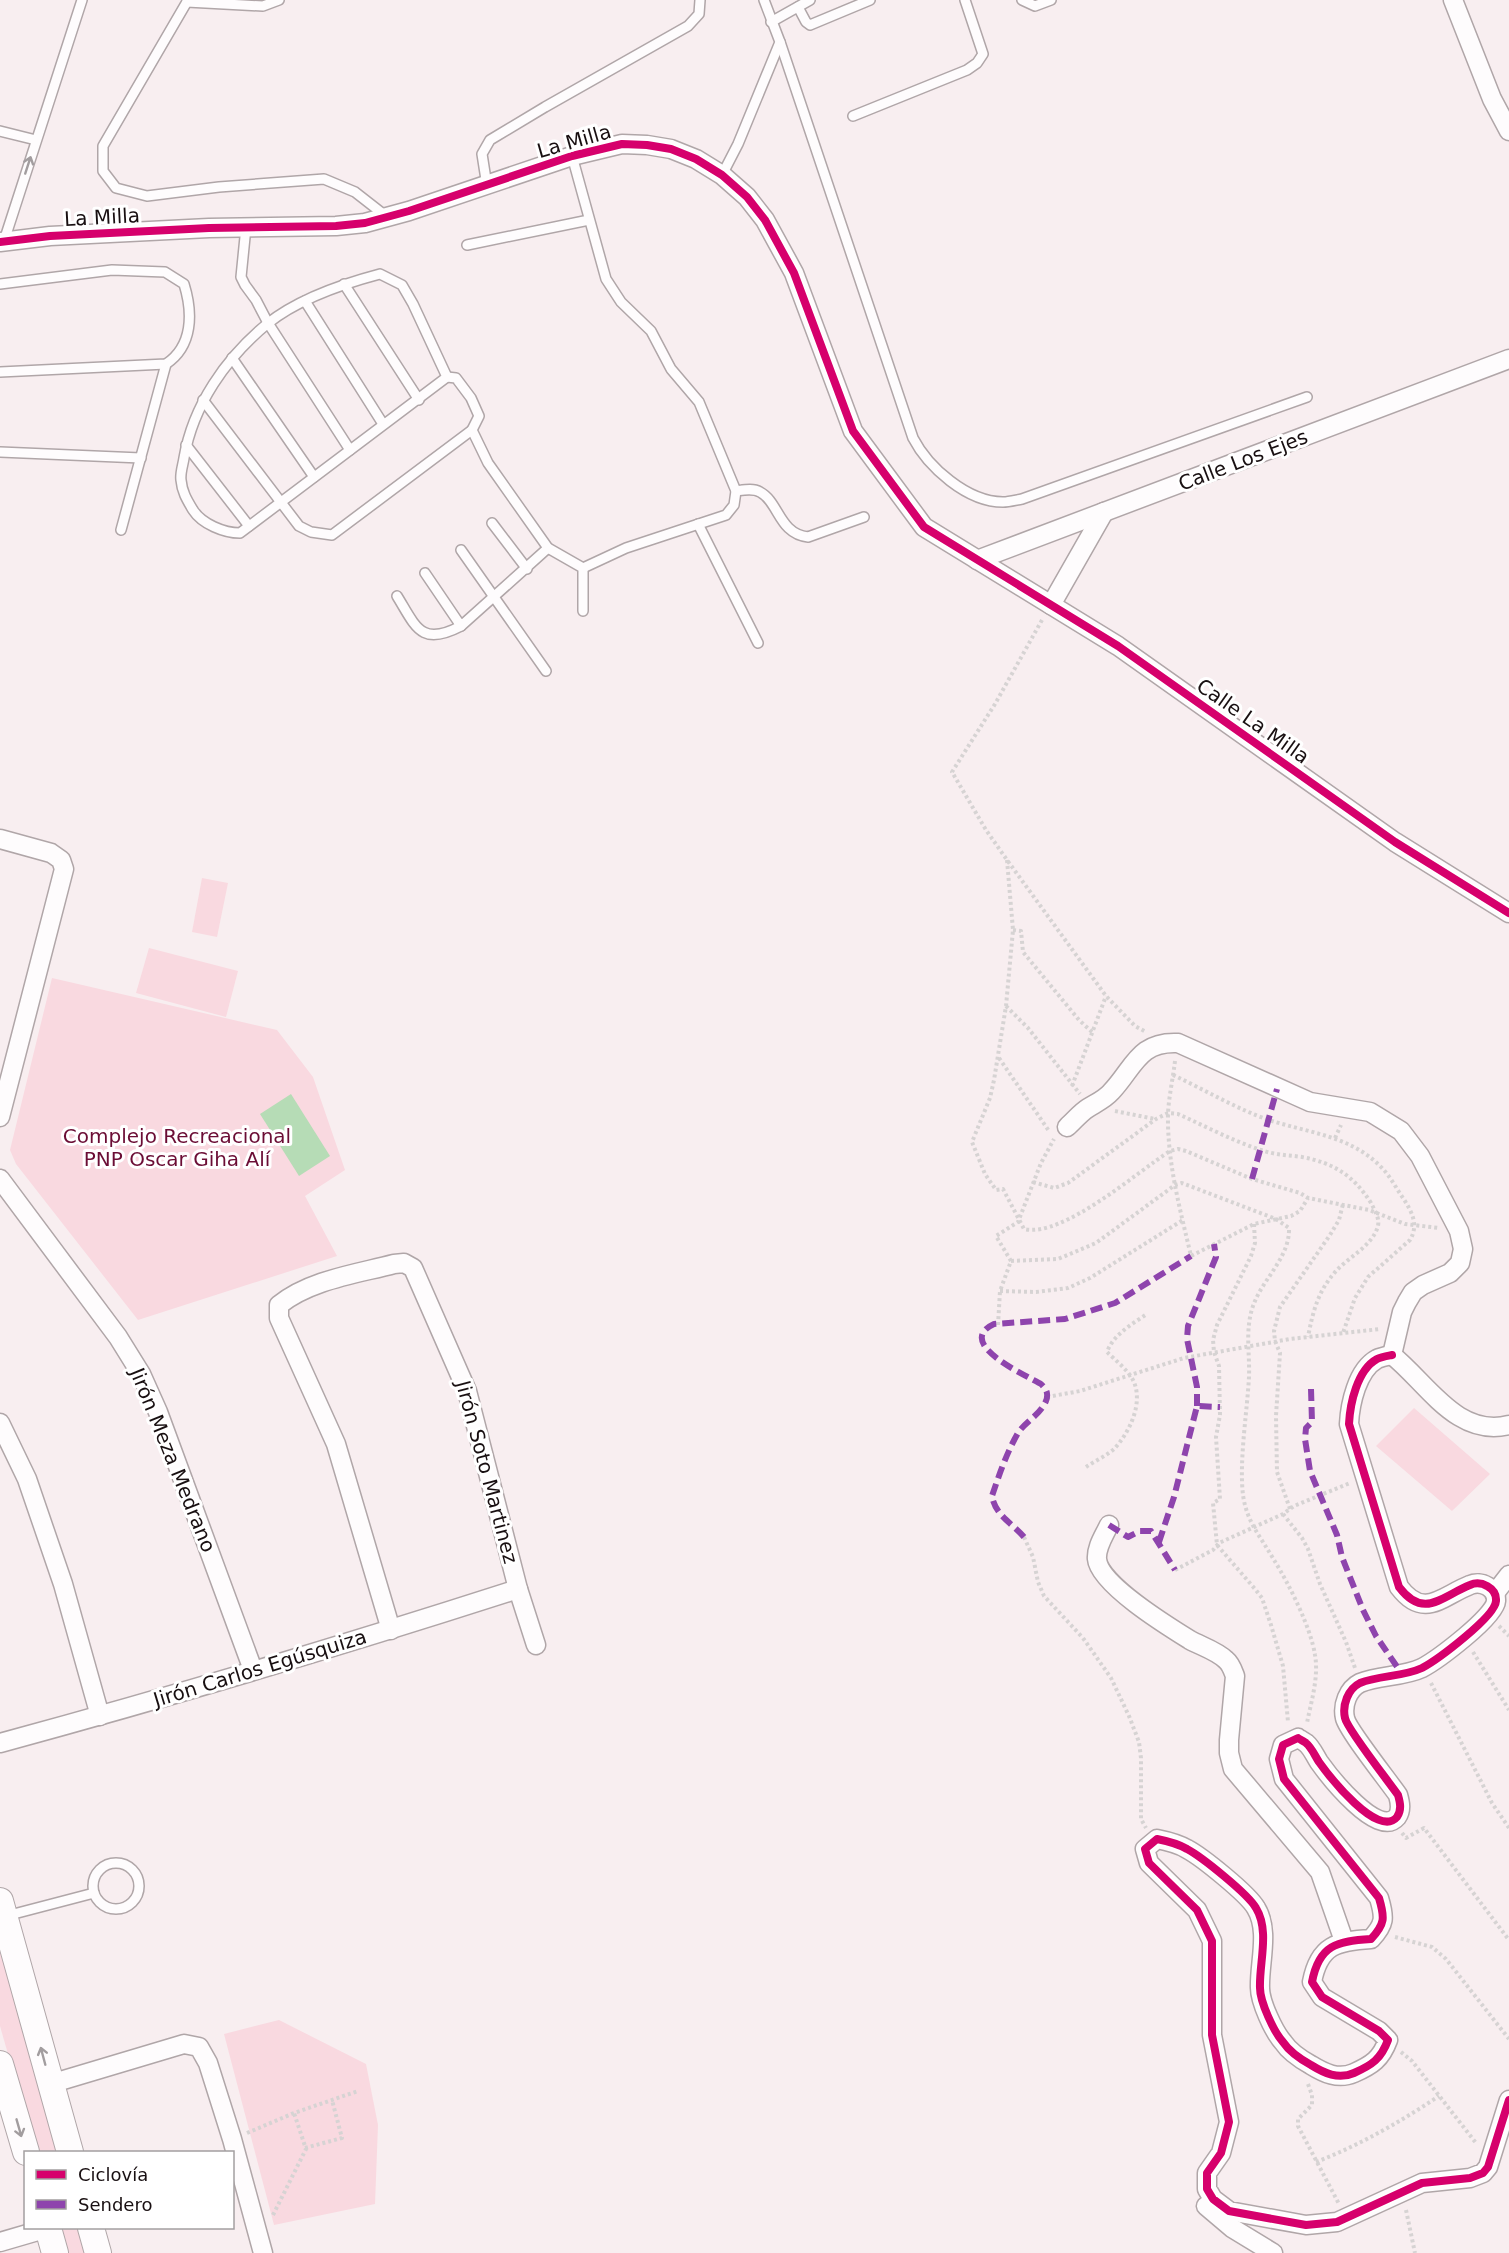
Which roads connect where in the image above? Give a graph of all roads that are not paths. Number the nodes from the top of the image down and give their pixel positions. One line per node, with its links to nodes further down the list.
1 (82, 0): 18 (lane)
2 (279, 0): 11 (lane)
3 (700, 0): 21 (lane)
4 (764, 0): 13 (lane)
5 (810, 0): 12 (lane)
6 (870, 0): 12 (lane)
7 (965, 0): 15 (lane)
8 (1022, 0): 9 (lane)
9 (1051, 0)
10 (1453, 0): 16 (street)
11 (187, 1): 22 (lane)
12 (798, 7): 13 (lane)
13 (771, 22): 14 (lane)
14 (780, 42): 20 (lane); 36 (lane)
15 (853, 116)
16 (1509, 131)
17 (1, 134): 18 (lane)
18 (36, 140): 25 (lane, one-way to 18)
19 (572, 156): 20 (street, La Milla); 21 (street, La Milla); 23 (lane)
20 (722, 175): 56 (street, La Milla)
21 (487, 186): 22 (street, La Milla)
22 (387, 217): 24 (street, La Milla)
23 (589, 220): 26 (lane); 46 (lane)
24 (246, 227): 25 (street, La Milla); 30 (lane)
25 (2, 242)
26 (467, 245)
27 (0, 284): 33 (lane)
28 (344, 284): 29 (lane); 35 (lane); 38 (lane)
29 (305, 302): 30 (lane); 39 (lane)
30 (268, 323): 31 (lane); 42 (lane)
31 (232, 358): 37 (lane); 45 (lane)
32 (1509, 359): 48 (street, Calle Los Ejes)
33 (166, 364): 34 (lane); 44 (lane)
34 (0, 372)
35 (447, 377): 38 (lane); 40 (lane)
36 (1307, 397)
37 (203, 400): 41 (lane); 47 (lane)
38 (419, 400): 39 (lane)
39 (383, 424): 42 (lane)
40 (472, 430): 47 (lane); 54 (lane)
41 (186, 445): 52 (lane); 52 (lane)
42 (350, 450): 45 (lane)
43 (0, 452): 44 (lane)
44 (141, 458): 53 (lane)
45 (314, 477): 47 (lane)
46 (736, 491): 49 (lane); 51 (lane)
47 (282, 501): 52 (lane)
48 (1104, 512): 56 (street, Calle Los Ejes); 62 (street)
49 (864, 517)
50 (492, 523): 58 (lane)
51 (698, 524): 57 (lane); 65 (lane)
52 (249, 526)
53 (121, 530)
54 (548, 548): 57 (lane); 58 (lane)
55 (461, 550): 61 (lane)
56 (977, 560): 62 (street, Calle La Milla)
57 (583, 568): 63 (lane)
58 (527, 569): 61 (lane)
59 (426, 573): 64 (lane)
60 (397, 596): 64 (lane)
61 (495, 597): 64 (lane); 66 (lane)
62 (1051, 605): 68 (street, Calle La Milla)
63 (583, 611)
64 (461, 626)
65 (758, 643)
66 (546, 671)
67 (0, 839): 69 (street)
68 (1509, 913)
69 (0, 1117)
70 (1061, 1133): 72 (street)
71 (0, 1179): 81 (street, Jirón Meza Medrano)
72 (1392, 1355): 74 (street); 78 (street)
73 (0, 1423): 82 (street)
74 (1509, 1425)
75 (1109, 1525): 86 (street)
76 (1509, 1575): 78 (street)
77 (518, 1589): 79 (street, Jirón Carlos Egúsquiza); 79 (street, Jirón Soto Martinez); 80 (street, Jirón Soto Martinez)
78 (1495, 1593): 86 (street)
79 (391, 1629): 81 (street, Jirón Carlos Egúsquiza)
80 (536, 1645)
81 (253, 1670): 82 (street, Jirón Carlos Egúsquiza)
82 (100, 1716): 83 (street, Jirón Carlos Egúsquiza)
83 (0, 1743)
84 (94, 1893): 84 (lane); 85 (lane)
85 (2, 1909): 88 (main road, one-way to 85)
86 (1344, 1941): 92 (street)
87 (2, 2080): 90 (main road, one-way to 90)
88 (50, 2084): 91 (main road); 97 (street)
89 (1509, 2100): 92 (street)
90 (26, 2151)
91 (70, 2151)
92 (1207, 2173): 100 (street)
93 (45, 2229): 96 (street)
94 (48, 2229): 98 (main road)
95 (91, 2229): 99 (main road)
96 (0, 2242)
97 (262, 2247)
98 (56, 2253)
99 (98, 2253)
100 (1273, 2253)

